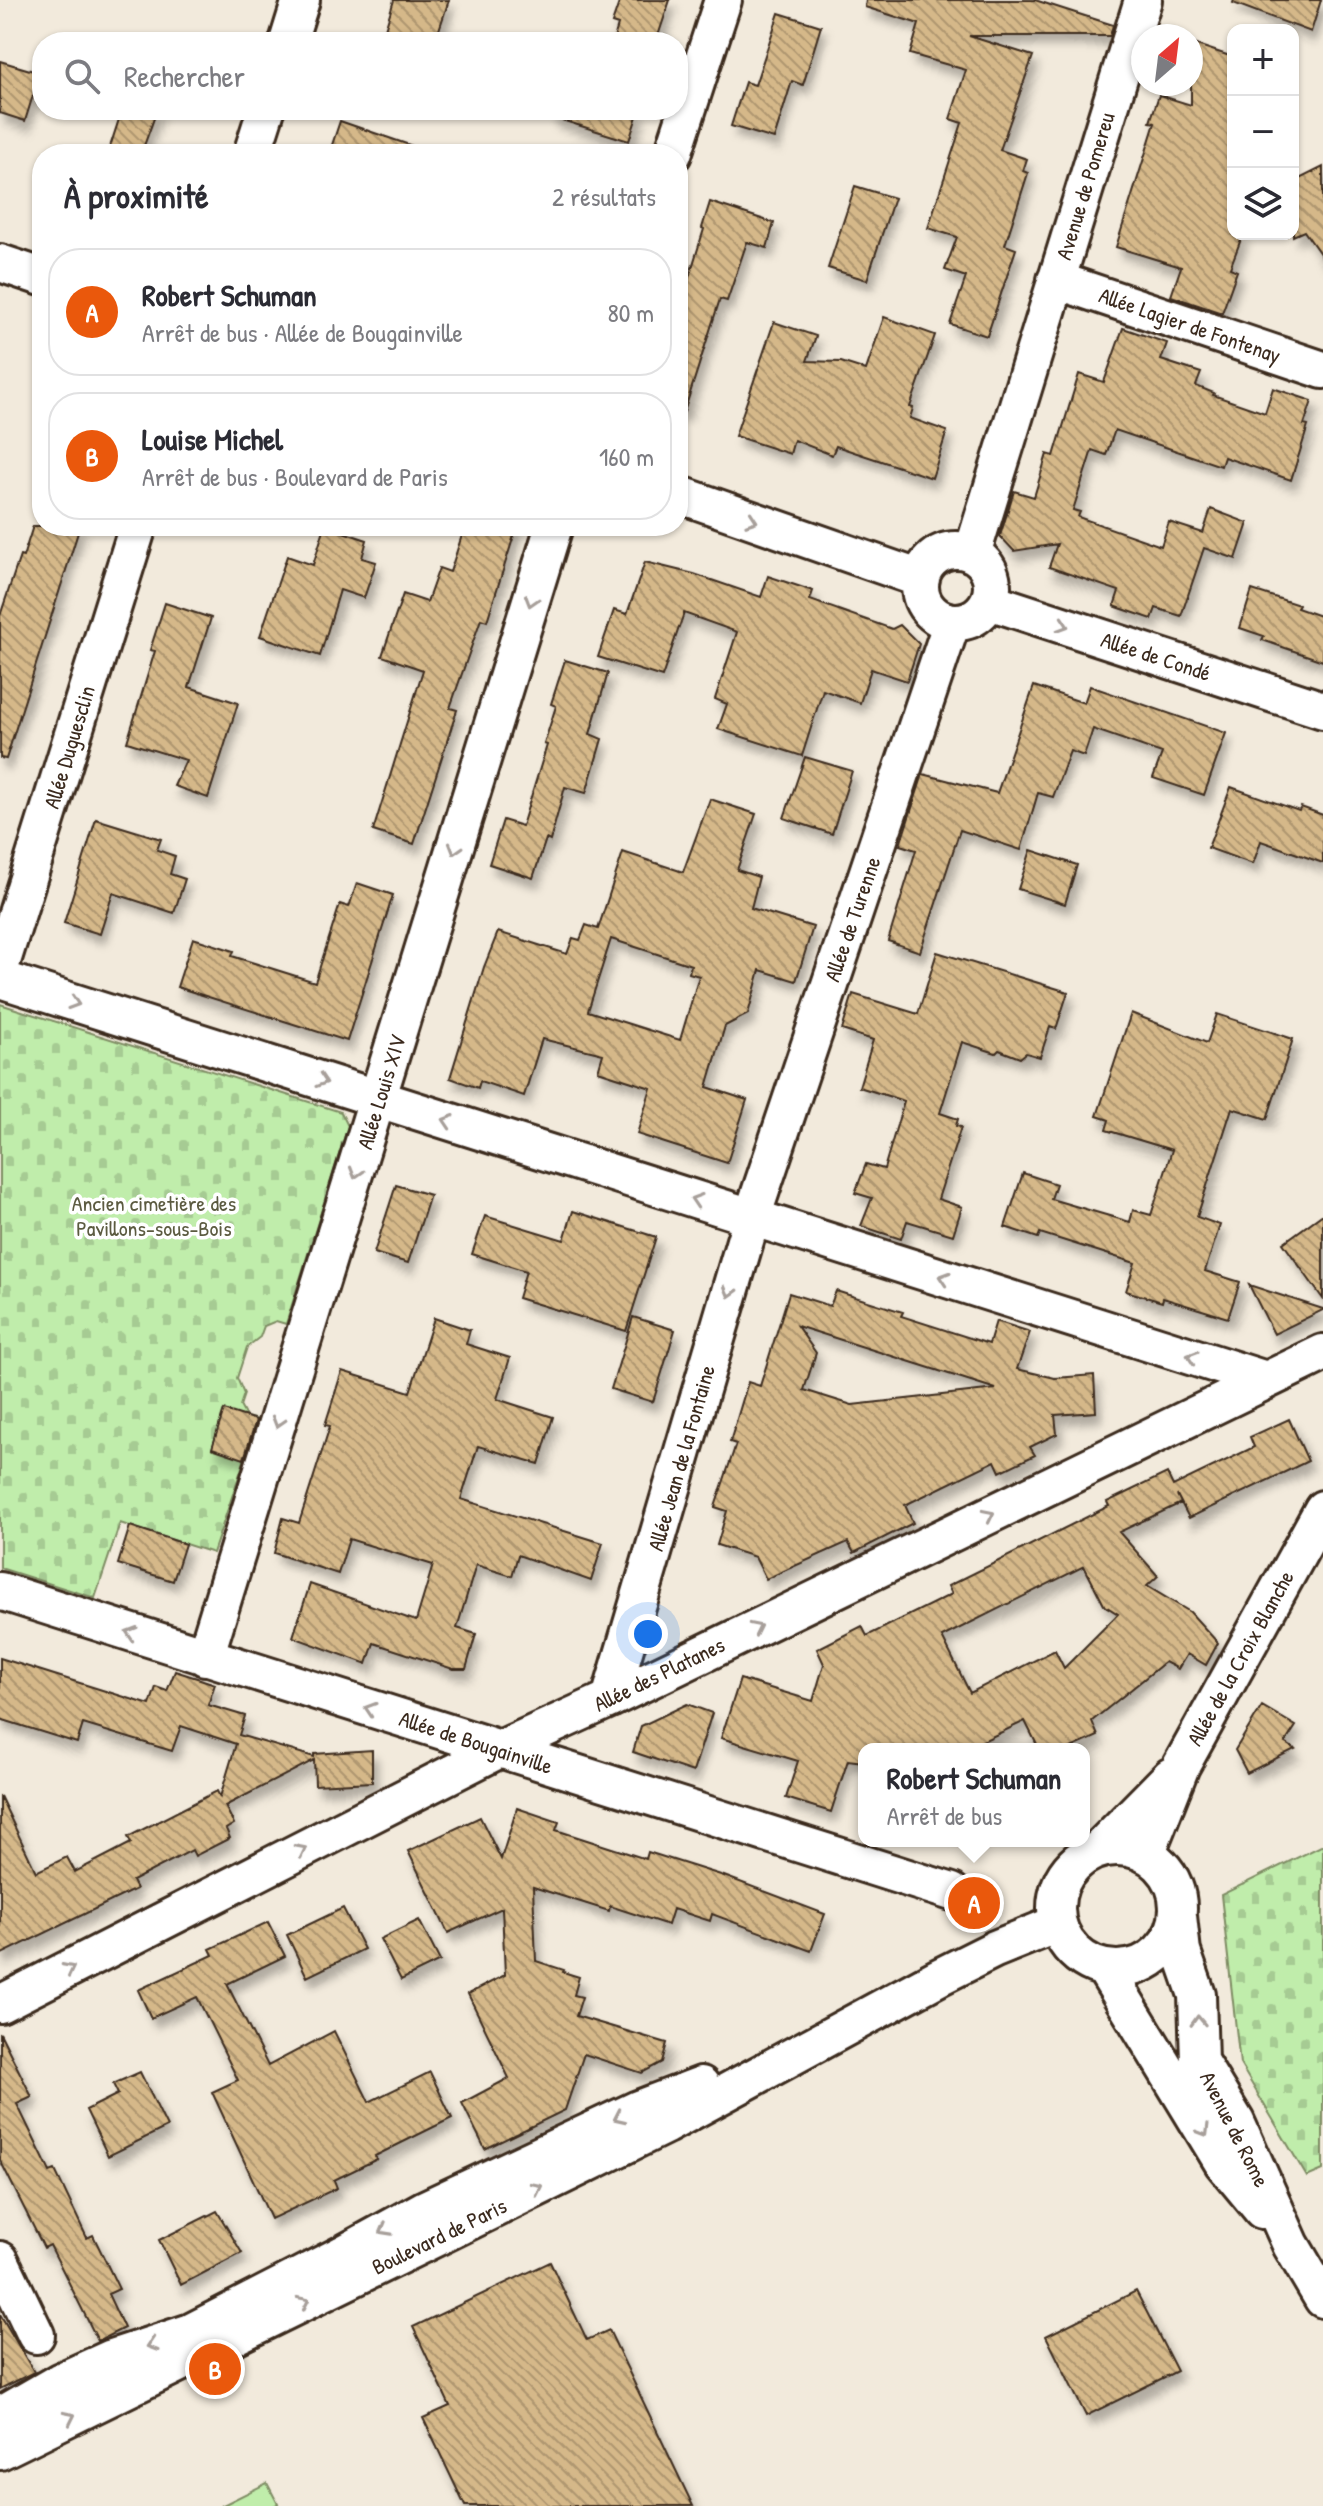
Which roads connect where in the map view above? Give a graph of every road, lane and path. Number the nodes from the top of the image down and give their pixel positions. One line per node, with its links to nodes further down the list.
1 (301, 0): 4 (street)
2 (723, 0): 5 (street)
3 (1143, 0): 12 (street, Avenue de Pomereu)
4 (291, 32)
5 (688, 108)
6 (263, 120): 8 (street)
7 (684, 120): 9 (street)
8 (255, 144)
9 (676, 144)
10 (0, 263): 11 (street)
11 (32, 274)
12 (1056, 280): 13 (street, Allée Lagier de Fontenay); 17 (street)
13 (1323, 370)
14 (688, 497): 18 (street, one-way to 18)
15 (135, 536): 22 (street, Allée Duguesclin)
16 (551, 536): 24 (street, Allée Louis XIV, one-way to 24)
17 (972, 554): 18 (street); 19 (street)
18 (921, 579): 20 (street)
19 (989, 601): 20 (street); 21 (street, Allée de Condé, one-way to 21)
20 (952, 622): 25 (street, Allée de Turenne)
21 (1323, 710)
22 (0, 968)
23 (0, 979): 24 (street, one-way to 24)
24 (379, 1099): 25 (street, one-way to 24); 30 (street, Allée Louis XIV, one-way to 30)
25 (752, 1217): 27 (street, one-way to 25); 31 (street, Allée Jean de la Fontaine, one-way to 31)
26 (1323, 1353): 27 (street, Allée des Platanes)
27 (1266, 1380): 31 (street, Allée des Platanes, one-way to 27)
28 (1323, 1509): 33 (street, Allée de la Croix Blanche)
29 (0, 1591): 30 (street, Allée de Bougainville, one-way to 29)
30 (205, 1657): 32 (street, Allée de Bougainville, one-way to 30)
31 (610, 1699): 32 (street, Allée des Platanes)
32 (498, 1750): 36 (street, Allée de Bougainville); 40 (street, Allée des Platanes, one-way to 32)
33 (1181, 1766): 34 (street, Allée de la Croix Blanche); 35 (street, Allée de la Croix Blanche)
34 (1099, 1849): 35 (street); 38 (street)
35 (1146, 1854): 37 (street)
36 (952, 1892)
37 (1178, 1916): 39 (street); 44 (street, Avenue de Rome, one-way to 37)
38 (1057, 1924): 39 (street); 41 (street, Boulevard de Paris)
39 (1105, 1969): 44 (street, Avenue de Rome, one-way to 44)
40 (0, 2004)
41 (872, 2011): 42 (street, Boulevard de Paris); 43 (street, Boulevard de Paris)
42 (740, 2070): 43 (street); 48 (street, Boulevard de Paris, one-way to 48)
43 (666, 2125): 49 (street, Boulevard de Paris, one-way to 43)
44 (1291, 2245): 46 (street, Avenue de Rome)
45 (0, 2260): 47 (street)
46 (1323, 2299)
47 (36, 2335)
48 (0, 2416)
49 (0, 2451)

